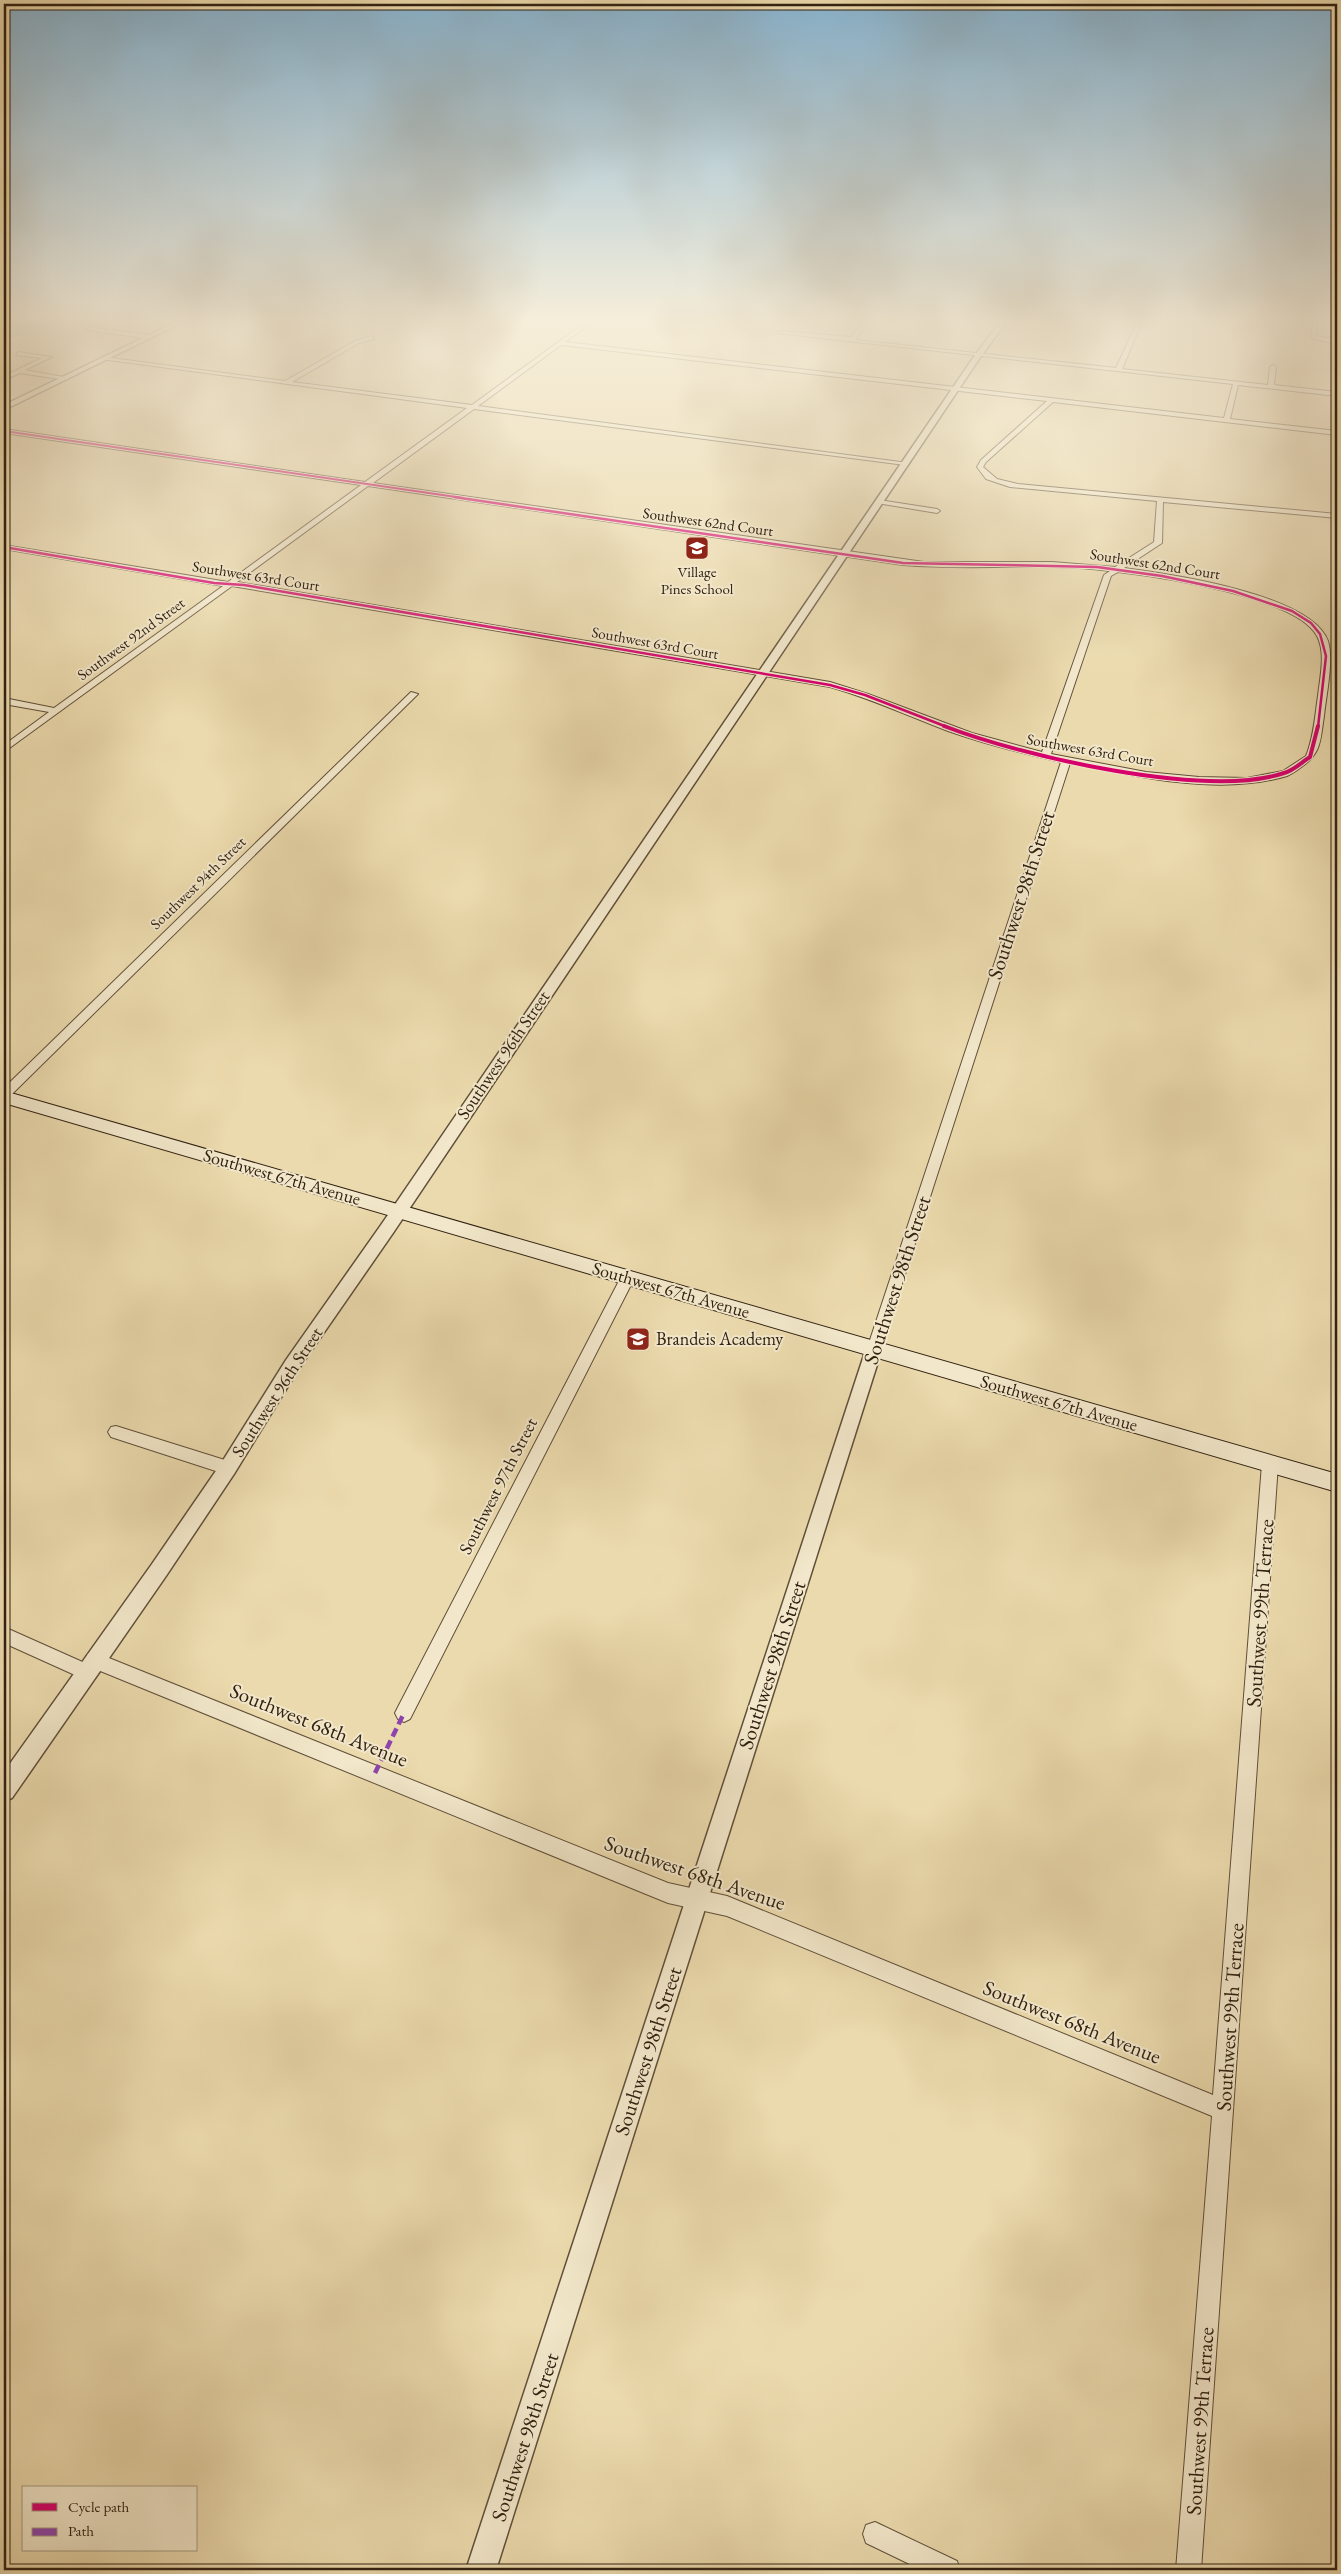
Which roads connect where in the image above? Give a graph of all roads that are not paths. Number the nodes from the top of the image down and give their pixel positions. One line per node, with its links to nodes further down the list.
1 (80, 442): 7 (street, Southwest 62nd Court)
2 (424, 442): 7 (street, Southwest 92nd Street)
3 (747, 442): 6 (street)
4 (919, 442): 6 (street, Southwest 96th Street)
5 (1004, 442): 8 (street)
6 (905, 463): 9 (street, Southwest 96th Street)
7 (367, 484): 15 (street, Southwest 62nd Court); 17 (street, Southwest 92nd Street)
8 (1160, 500): 11 (street); 16 (street)
9 (879, 502): 10 (street); 15 (street, Southwest 96th Street)
10 (937, 511)
11 (1337, 516)
12 (4, 542): 14 (street, Southwest 63rd Court)
13 (4, 547): 14 (street, Southwest 63rd Court)
14 (46, 551): 17 (street, Southwest 63rd Court)
15 (843, 554): 16 (street, Southwest 62nd Court); 18 (street, Southwest 96th Street)
16 (1114, 570): 23 (street); 25 (street, Southwest 62nd Court)
17 (231, 584): 18 (street, Southwest 63rd Court); 21 (street, Southwest 92nd Street)
18 (762, 674): 23 (street, Southwest 63rd Court); 27 (street, Southwest 96th Street)
19 (414, 694): 26 (street, Southwest 94th Street)
20 (4, 701): 21 (street)
21 (55, 711): 22 (street, Southwest 92nd Street)
22 (4, 749)
23 (1045, 756): 24 (street, Southwest 63rd Court)
24 (1066, 761): 25 (street, Southwest 63rd Court); 29 (street, Southwest 98th Street)
25 (1294, 769)
26 (4, 1096): 27 (main road, Southwest 67th Avenue)
27 (398, 1211): 28 (main road, Southwest 67th Avenue); 32 (street, Southwest 96th Street)
28 (628, 1277): 29 (main road, Southwest 67th Avenue); 36 (street, Southwest 97th Street)
29 (874, 1349): 31 (main road, Southwest 67th Avenue); 38 (street, Southwest 98th Street)
30 (116, 1432): 32 (street)
31 (1270, 1464): 33 (main road, Southwest 67th Avenue); 39 (street, Southwest 99th Terrace)
32 (228, 1468): 35 (street, Southwest 96th Street)
33 (1337, 1483)
34 (4, 1635): 35 (street, Southwest 68th Avenue)
35 (90, 1666): 37 (street, Southwest 96th Street); 38 (street, Southwest 68th Avenue)
36 (404, 1713)
37 (4, 1790)
38 (696, 1901): 39 (street, Southwest 68th Avenue); 41 (street, Southwest 98th Street)
39 (1223, 2110): 43 (street, Southwest 99th Terrace)
40 (875, 2534): 42 (street)
41 (481, 2570)
42 (948, 2570)
43 (1189, 2570)

